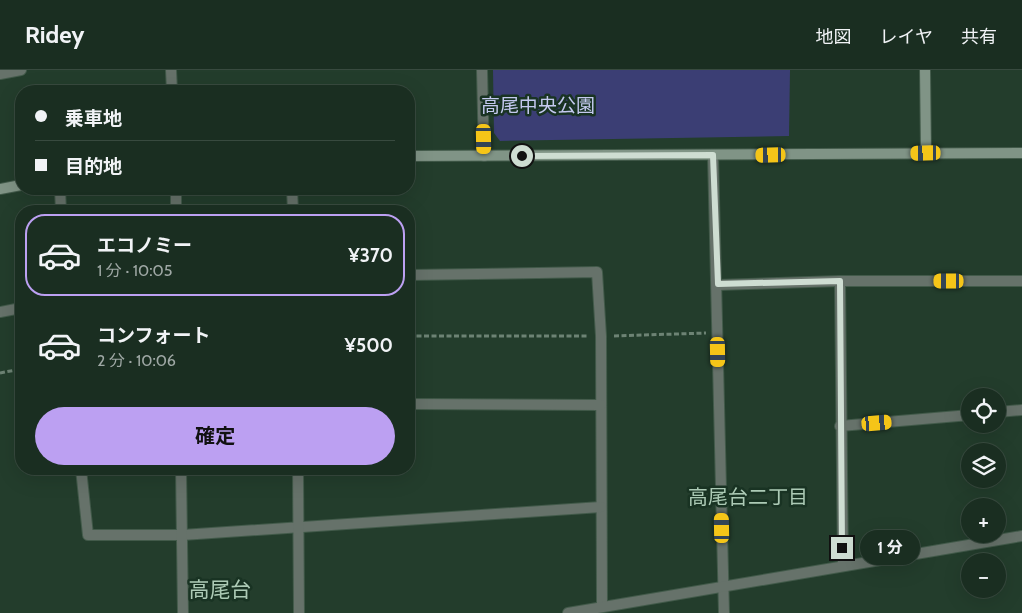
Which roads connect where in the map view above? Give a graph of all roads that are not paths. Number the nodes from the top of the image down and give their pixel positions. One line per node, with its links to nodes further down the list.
1 (21, 70): 5 (street)
2 (171, 70): 6 (street)
3 (482, 70): 11 (street)
4 (925, 70): 7 (street)
5 (0, 74)
6 (172, 85)
7 (926, 153): 8 (street); 9 (street)
8 (1022, 153)
9 (713, 155): 11 (street); 17 (street)
10 (415, 156): 11 (street)
11 (484, 156)
12 (15, 186): 13 (street)
13 (0, 189)
14 (415, 276): 21 (street)
15 (840, 281): 16 (street); 17 (street); 25 (street)
16 (1022, 281)
17 (718, 284): 34 (street)
18 (15, 309): 19 (street)
19 (0, 312)
20 (415, 404): 21 (street)
21 (602, 404): 29 (street)
22 (1022, 410): 23 (street)
23 (1006, 411)
24 (961, 415): 25 (street)
25 (840, 426): 33 (street)
26 (82, 475): 31 (street)
27 (181, 475): 31 (street)
28 (298, 475): 30 (street)
29 (601, 507): 30 (street); 35 (street)
30 (297, 527): 31 (street); 37 (street)
31 (182, 535): 36 (street)
32 (1022, 536): 33 (street)
33 (843, 566): 34 (street)
34 (724, 586): 35 (street); 39 (street)
35 (602, 606): 38 (street)
36 (183, 613)
37 (298, 613)
38 (568, 613)
39 (724, 613)

